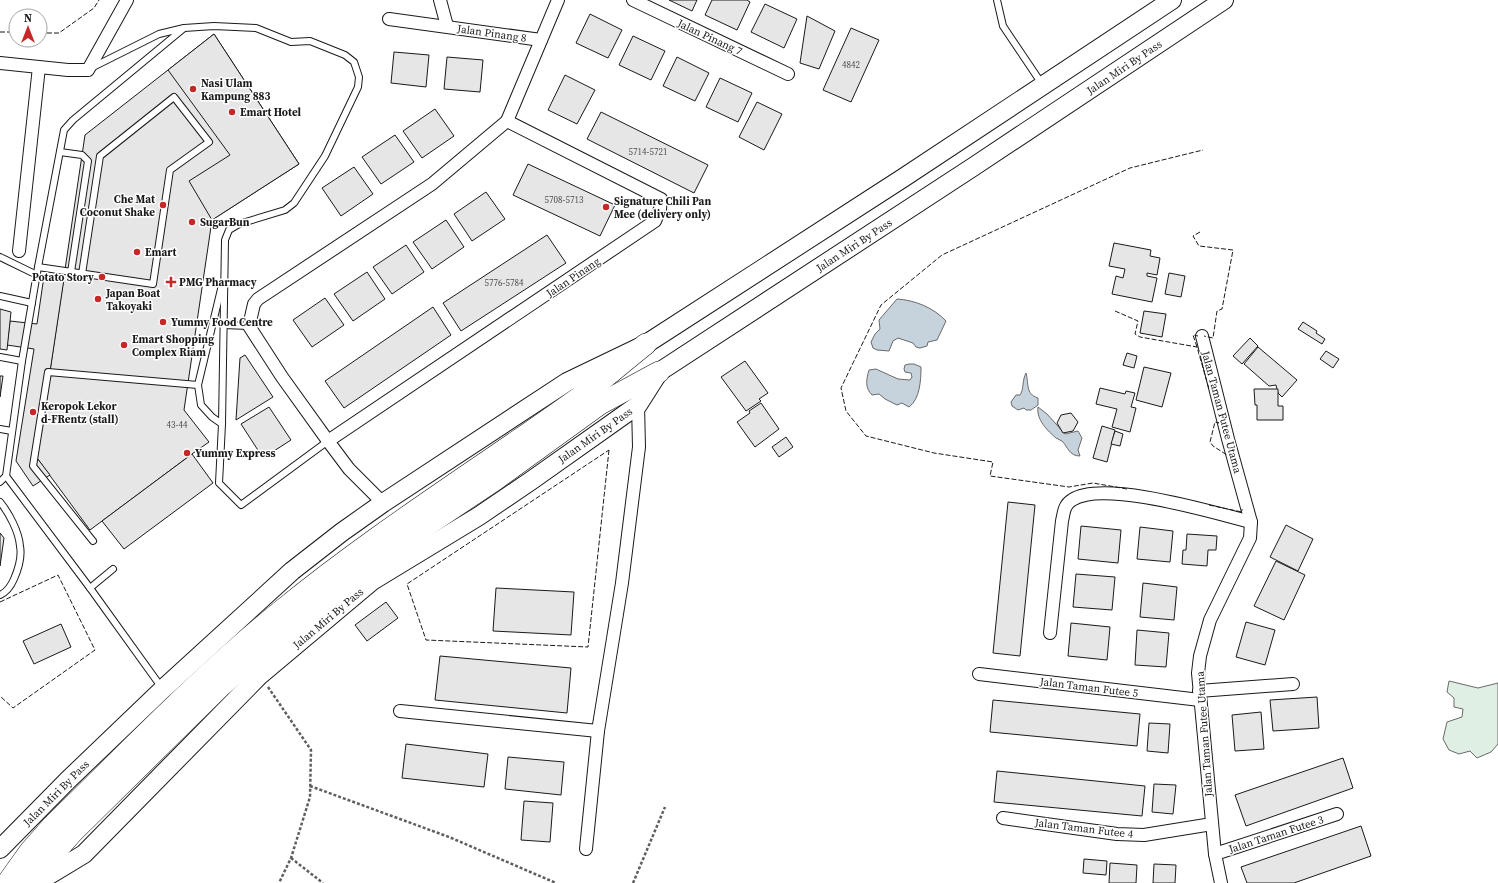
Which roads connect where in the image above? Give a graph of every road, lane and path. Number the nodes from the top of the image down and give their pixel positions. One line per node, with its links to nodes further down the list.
1 (128, 0): 14 (street)
2 (440, 0): 9 (street, Jalan Pinang 8)
3 (558, 0): 11 (street)
4 (633, 0): 15 (street, Jalan Pinang 7)
5 (997, 0): 16 (lane)
6 (1172, 0): 16 (main road, Jalan Miri By Pass)
7 (1224, 0): 34 (main road, Jalan Miri By Pass)
8 (389, 19): 9 (street)
9 (447, 26): 11 (street, Jalan Pinang 8)
10 (184, 28): 14 (lane); 18 (lane); 23 (lane)
11 (541, 40): 17 (street)
12 (0, 63): 13 (street)
13 (39, 68): 14 (street); 19 (street)
14 (88, 70)
15 (788, 74)
16 (1043, 85): 31 (main road, Jalan Miri By Pass)
17 (507, 121): 29 (street); 40 (street, Jalan Pinang)
18 (60, 152): 21 (lane); 22 (lane)
19 (19, 251)
20 (0, 257): 25 (lane)
21 (38, 266): 22 (lane); 25 (lane)
22 (71, 272): 24 (lane)
23 (225, 272): 28 (lane); 35 (lane)
24 (82, 274): 24 (lane)
25 (36, 275): 27 (lane)
26 (0, 296): 27 (lane)
27 (32, 303): 33 (lane)
28 (223, 325): 29 (lane); 37 (lane)
29 (249, 326): 40 (street)
30 (1202, 336): 45 (street, Jalan Taman Futee Utama)
31 (646, 344): 44 (main road, Jalan Miri By Pass); 68 (highway)
32 (0, 357): 33 (lane)
33 (22, 361): 39 (lane)
34 (659, 372): 36 (main road, Jalan Miri By Pass); 69 (highway)
35 (198, 386): 37 (lane); 46 (lane)
36 (638, 405): 52 (main road, Jalan Miri By Pass); 57 (street)
37 (222, 424): 40 (lane)
38 (0, 429): 39 (lane)
39 (12, 431): 41 (lane)
40 (328, 441): 44 (street)
41 (6, 476): 42 (lane); 48 (lane)
42 (0, 482)
43 (0, 502): 49 (lane)
44 (383, 503): 54 (main road, Jalan Miri By Pass)
45 (1251, 522): 50 (street); 55 (street, Jalan Taman Futee Utama)
46 (93, 542)
47 (113, 569): 48 (lane)
48 (90, 588): 54 (lane)
49 (0, 595)
50 (1050, 633)
51 (978, 674): 55 (street, Jalan Taman Futee 5)
52 (260, 675): 58 (path); 65 (main road, Jalan Miri By Pass)
53 (1293, 684): 55 (street, Jalan Taman Futee 5)
54 (163, 689): 63 (main road, Jalan Miri By Pass)
55 (1200, 695): 62 (street, Jalan Taman Futee Utama)
56 (400, 711): 57 (street)
57 (598, 731): 64 (street)
58 (310, 786): 67 (path); 74 (path)
59 (665, 807): 75 (path)
60 (1337, 814): 66 (street, Jalan Taman Futee 3)
61 (1003, 818): 62 (street, Jalan Taman Futee 4)
62 (1212, 824): 66 (street, Jalan Taman Futee Utama)
63 (0, 849)
64 (586, 849)
65 (84, 854): 70 (main road, Jalan Miri By Pass); 71 (main road)
66 (1215, 854): 76 (street, Jalan Taman Futee Utama)
67 (291, 858): 72 (path); 73 (path)
68 (7, 883)
69 (28, 883)
70 (36, 883)
71 (59, 883)
72 (279, 883)
73 (323, 883)
74 (556, 883)
75 (633, 883)
76 (1221, 883)

